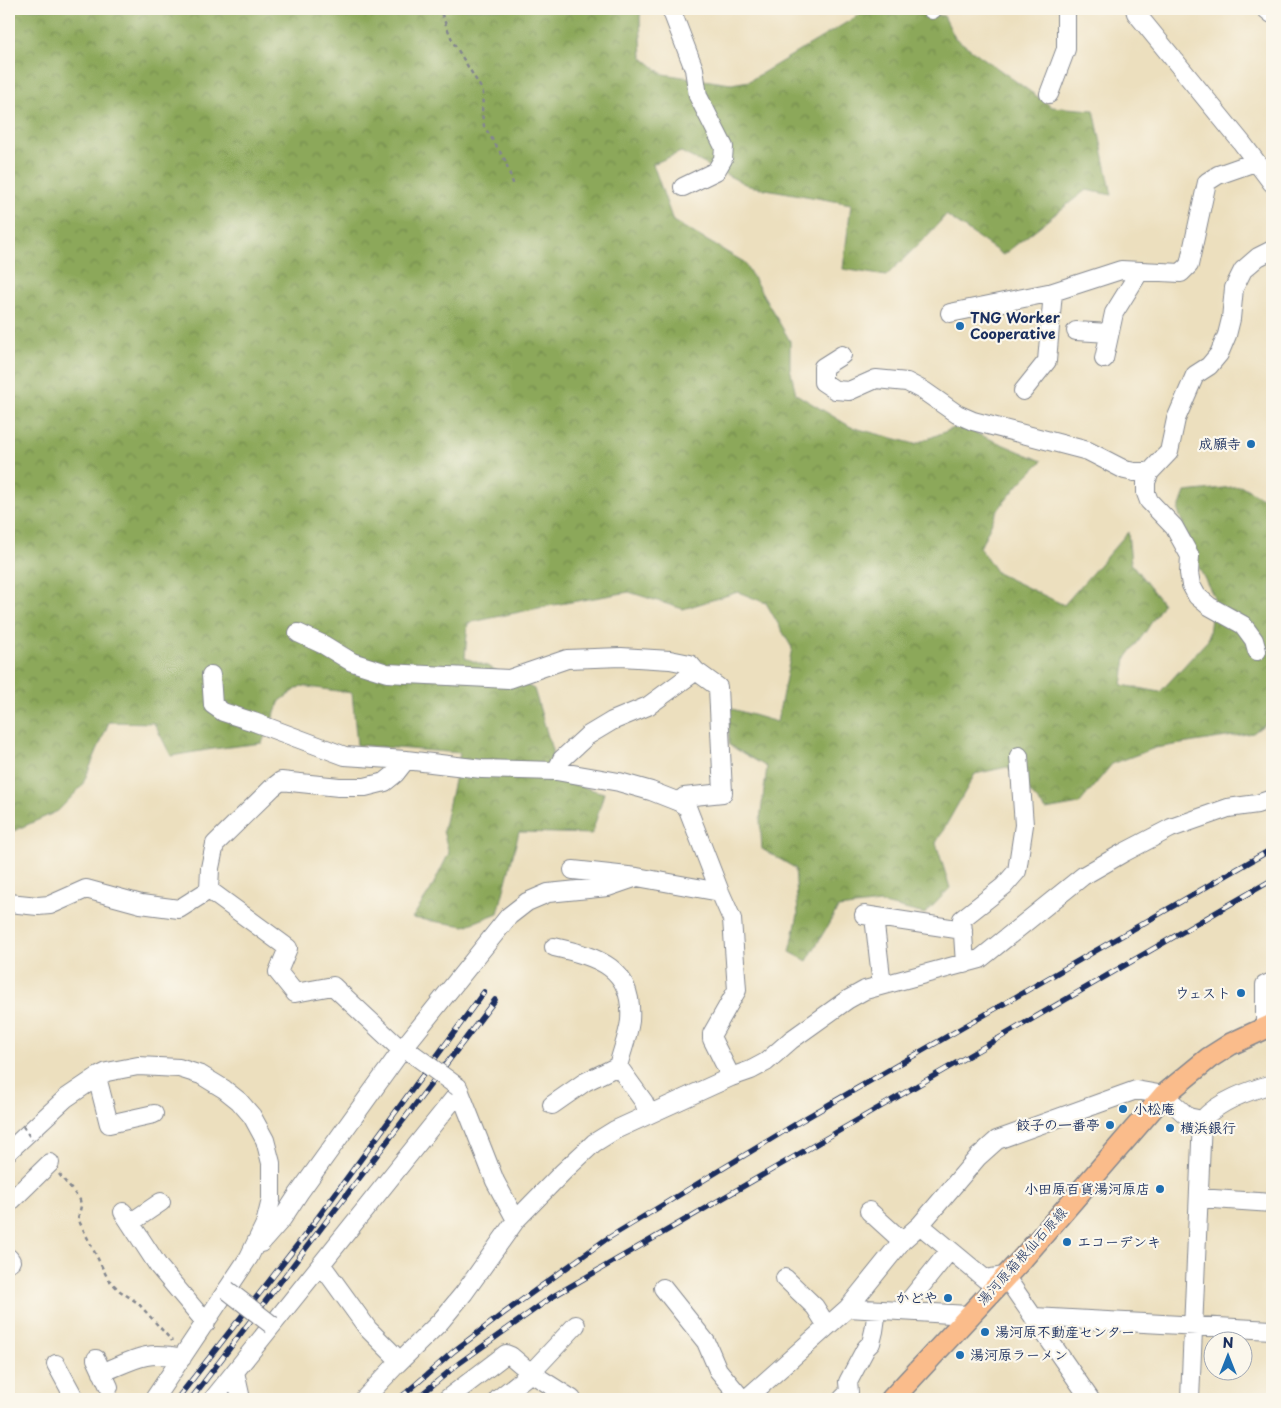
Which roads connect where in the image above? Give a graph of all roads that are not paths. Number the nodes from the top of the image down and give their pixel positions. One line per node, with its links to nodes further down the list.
1 (671, 9): 8 (street)
2 (1066, 9): 6 (street)
3 (1135, 9): 7 (street)
4 (1266, 9): 5 (street)
5 (1272, 14)
6 (1049, 94)
7 (1266, 169): 10 (street)
8 (683, 187)
9 (1272, 250): 18 (street)
10 (1140, 271): 11 (street); 14 (street)
11 (1053, 292): 12 (street); 17 (street)
12 (950, 313)
13 (1076, 331): 14 (street)
14 (1109, 334): 16 (street)
15 (842, 355): 18 (street)
16 (1104, 359)
17 (1023, 391)
18 (1150, 472): 20 (street)
19 (298, 633): 21 (street)
20 (1257, 651)
21 (696, 672): 25 (street); 27 (street)
22 (211, 675): 24 (street)
23 (1019, 756): 33 (street)
24 (406, 760): 25 (street); 30 (street)
25 (556, 771): 27 (street)
26 (1272, 799): 35 (street)
27 (679, 802): 31 (street)
28 (573, 870): 29 (street)
29 (636, 877): 31 (street); 39 (street)
30 (209, 890): 32 (street); 39 (street)
31 (720, 892): 42 (street)
32 (9, 903)
33 (963, 930): 35 (street); 37 (street)
34 (554, 948): 40 (street)
35 (965, 964): 37 (street)
36 (1272, 982): 38 (street)
37 (882, 985): 42 (street)
38 (1269, 1026): 45 (main road, 湯河原箱根仙石原線)
39 (409, 1051): 44 (street, bridge); 53 (street)
40 (618, 1066): 46 (street); 48 (street)
41 (97, 1077): 47 (street); 50 (street); 52 (street)
42 (731, 1077): 48 (street)
43 (1272, 1084): 49 (street)
44 (459, 1089): 59 (street); 64 (street)
45 (1164, 1095): 49 (street); 60 (street); 65 (main road, 湯河原箱根仙石原線)
46 (552, 1105)
47 (154, 1114)
48 (648, 1115): 59 (street)
49 (1202, 1120): 54 (street)
50 (9, 1151)
51 (50, 1163): 56 (street)
52 (271, 1180): 53 (street); 63 (street)
53 (299, 1193): 63 (street)
54 (1199, 1198): 57 (street); 77 (street)
55 (161, 1202): 74 (street)
56 (9, 1203)
57 (1272, 1203)
58 (869, 1211): 61 (street)
59 (516, 1220): 81 (street)
60 (920, 1225): 61 (street); 62 (street)
61 (902, 1241): 69 (street)
62 (950, 1250): 65 (street); 71 (street)
63 (249, 1256): 68 (street)
64 (321, 1264): 75 (street); 81 (street)
65 (1005, 1276): 72 (main road, 湯河原箱根仙石原線); 73 (street)
66 (785, 1278): 78 (street)
67 (663, 1288): 94 (street)
68 (227, 1290): 74 (street); 75 (street, bridge)
69 (848, 1308): 70 (street); 78 (street)
70 (877, 1310): 71 (street); 96 (street)
71 (901, 1311): 72 (street)
72 (968, 1315): 97 (main road, 湯河原箱根仙石原線)
73 (1034, 1317): 77 (street); 98 (street)
74 (206, 1323): 80 (street)
75 (272, 1324): 83 (street)
76 (576, 1324): 85 (street)
77 (1193, 1325): 79 (street); 99 (street)
78 (827, 1326): 95 (street)
79 (1272, 1330)
80 (183, 1356): 84 (street); 87 (street)
81 (400, 1362): 90 (street)
82 (56, 1364): 86 (street)
83 (235, 1372): 88 (street); 89 (street)
84 (102, 1373)
85 (531, 1373): 91 (street); 92 (street); 93 (street)
86 (75, 1399)
87 (154, 1399)
88 (213, 1399)
89 (241, 1399)
90 (364, 1399)
91 (447, 1399)
92 (498, 1399)
93 (572, 1399)
94 (742, 1399)
95 (746, 1399)
96 (842, 1399)
97 (892, 1399)
98 (1090, 1399)
99 (1190, 1399)

